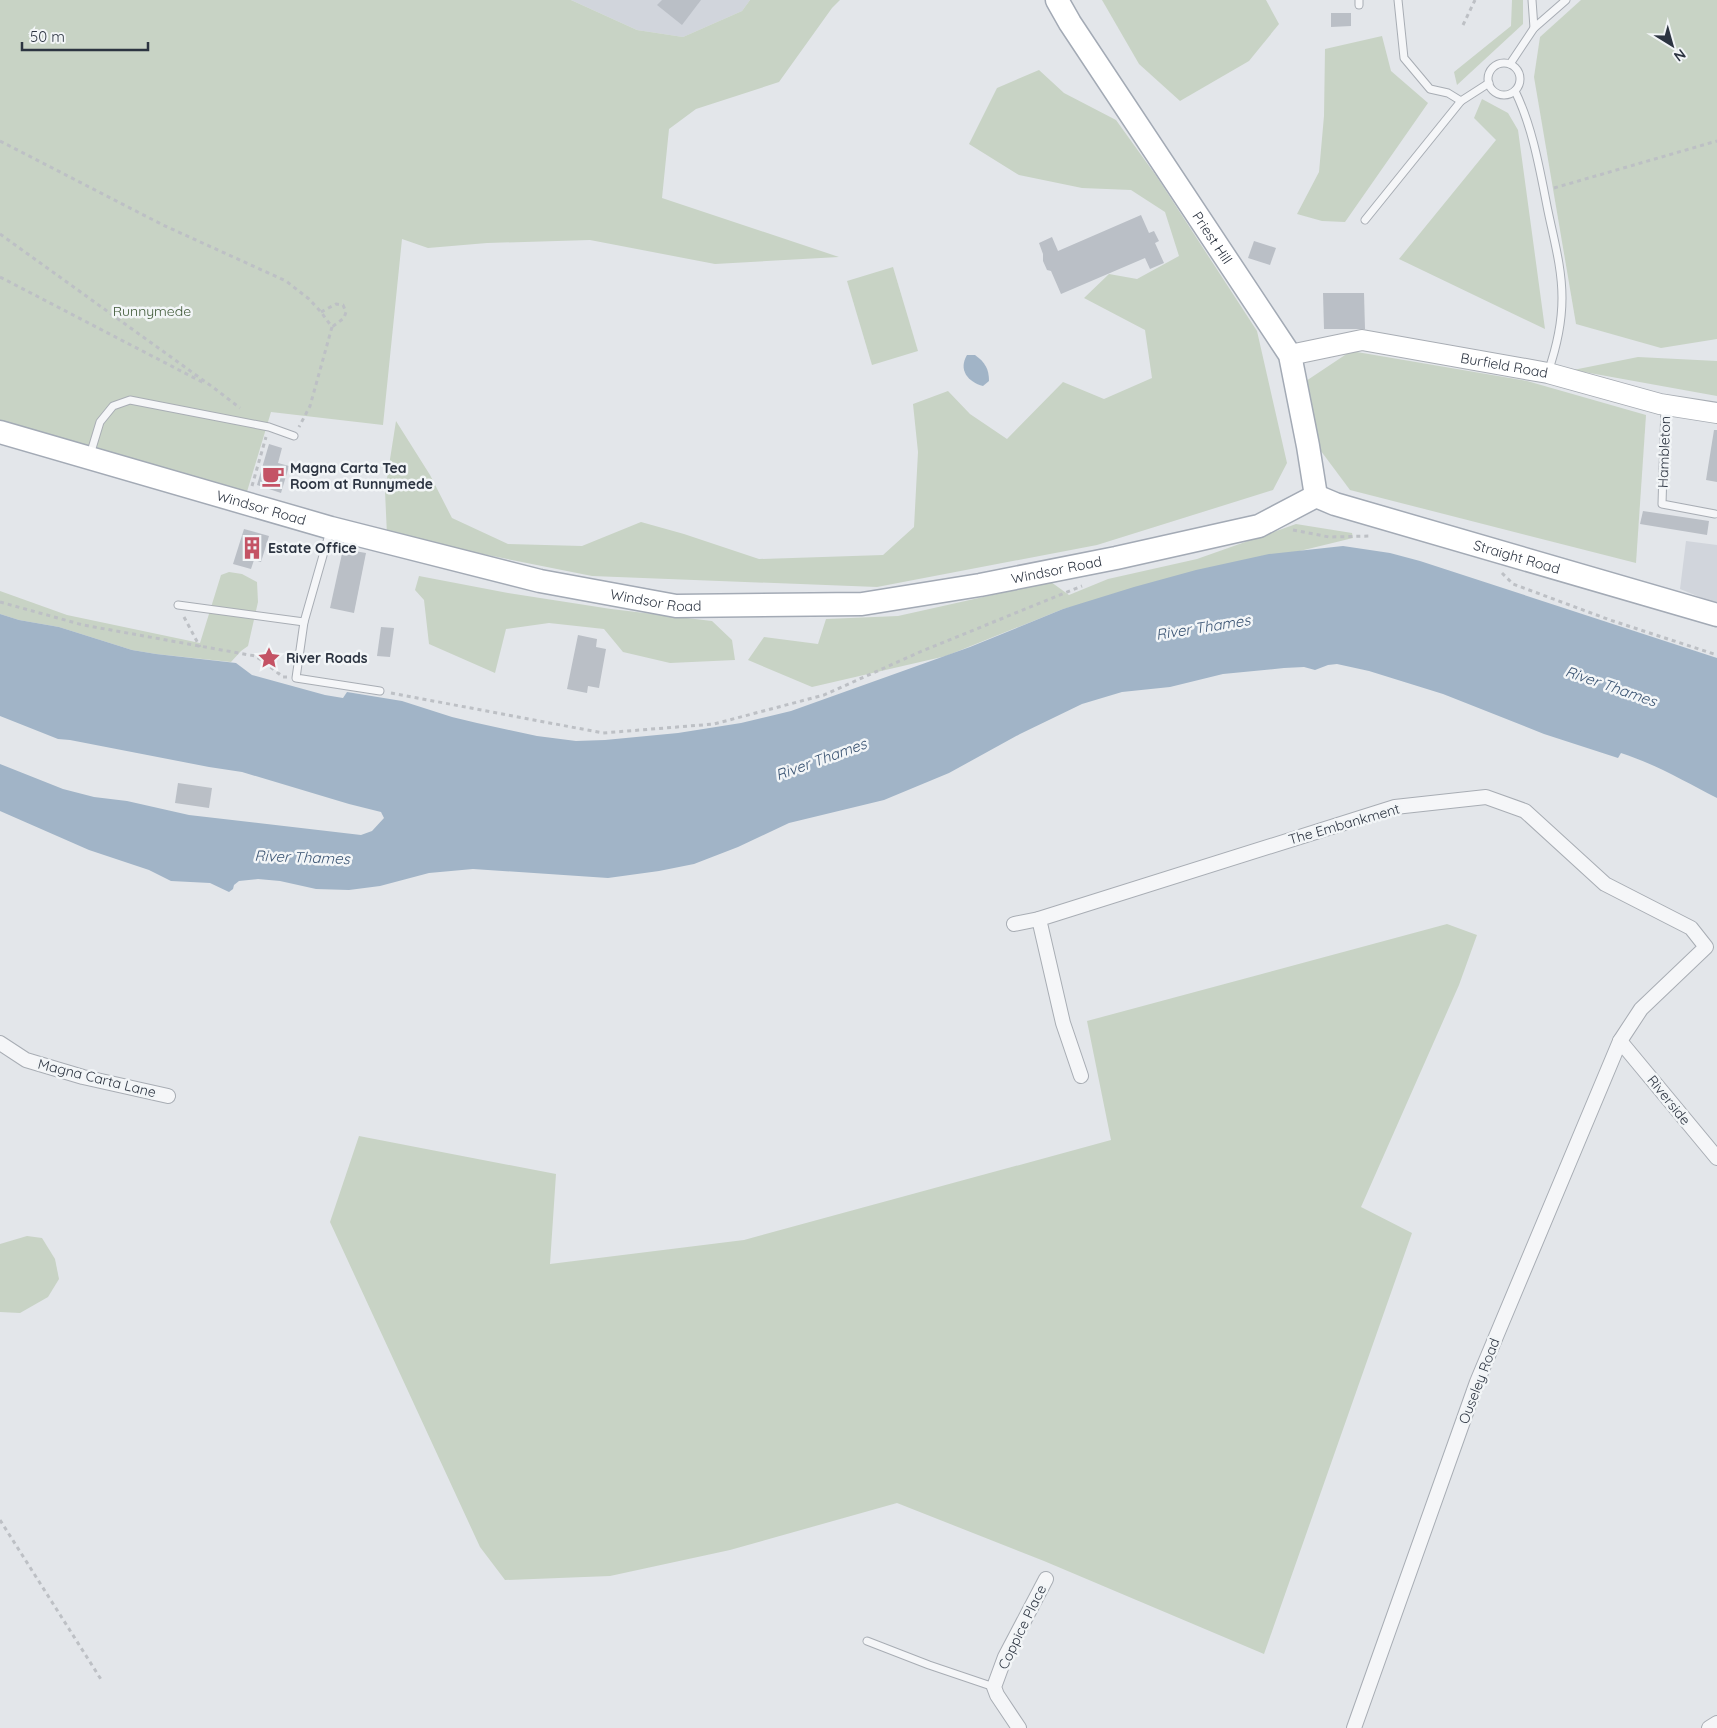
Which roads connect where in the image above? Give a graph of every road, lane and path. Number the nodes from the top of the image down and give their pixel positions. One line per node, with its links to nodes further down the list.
1 (1057, 0): 20 (main road, Priest Hill)
2 (1398, 0): 11 (lane)
3 (1475, 0): 6 (path)
4 (1532, 0): 7 (lane)
5 (1566, 0): 7 (lane)
6 (1463, 25)
7 (1534, 28): 8 (lane)
8 (1510, 64): 9 (lane); 10 (lane)
9 (1489, 83): 10 (lane); 11 (lane)
10 (1515, 91): 14 (lane)
11 (1461, 101): 15 (lane)
12 (1717, 140): 14 (path)
13 (0, 141): 18 (path)
14 (1544, 191): 21 (lane)
15 (1365, 220)
16 (0, 234): 22 (path)
17 (0, 277): 22 (path)
18 (322, 312): 19 (path); 19 (path)
19 (332, 327): 28 (path)
20 (1290, 355): 21 (main road, Burfield Road); 30 (main road, Priest Hill)
21 (1548, 373): 23 (main road, Burfield Road)
22 (214, 388): 25 (path)
23 (1666, 405): 24 (main road, Burfield Road); 32 (lane, Hambleton)
24 (1717, 413)
25 (260, 425): 26 (lane); 29 (lane)
26 (269, 427): 28 (lane); 31 (path)
27 (0, 432): 29 (main road, Windsor Road)
28 (294, 436)
29 (89, 458): 31 (main road, Windsor Road)
30 (1316, 496): 33 (main road, Windsor Road); 40 (main road, Straight Road)
31 (248, 504): 33 (main road, Windsor Road)
32 (1715, 514)
33 (331, 528): 41 (lane)
34 (1285, 529): 35 (path)
35 (1373, 536)
36 (1499, 569): 43 (path)
37 (1085, 585): 45 (path)
38 (0, 602): 42 (path)
39 (178, 605): 41 (lane); 42 (path)
40 (1717, 616)
41 (304, 622): 44 (lane)
42 (200, 647): 44 (path)
43 (1717, 655)
44 (296, 678): 45 (lane)
45 (380, 691)
46 (1038, 919): 47 (street); 48 (street, The Embankment); 50 (street)
47 (1014, 924)
48 (1620, 1041): 52 (street, Riverside); 60 (street, Ouseley Road)
49 (0, 1044): 51 (street, Magna Carta Lane)
50 (1081, 1076)
51 (168, 1096)
52 (1717, 1158)
53 (0, 1520): 56 (path)
54 (1046, 1579): 57 (street, Coppice Place)
55 (867, 1641): 57 (lane)
56 (102, 1680)
57 (994, 1687): 59 (street, Coppice Place)
58 (1717, 1723): 61 (street)
59 (1019, 1728)
60 (1354, 1728)
61 (1708, 1728)

